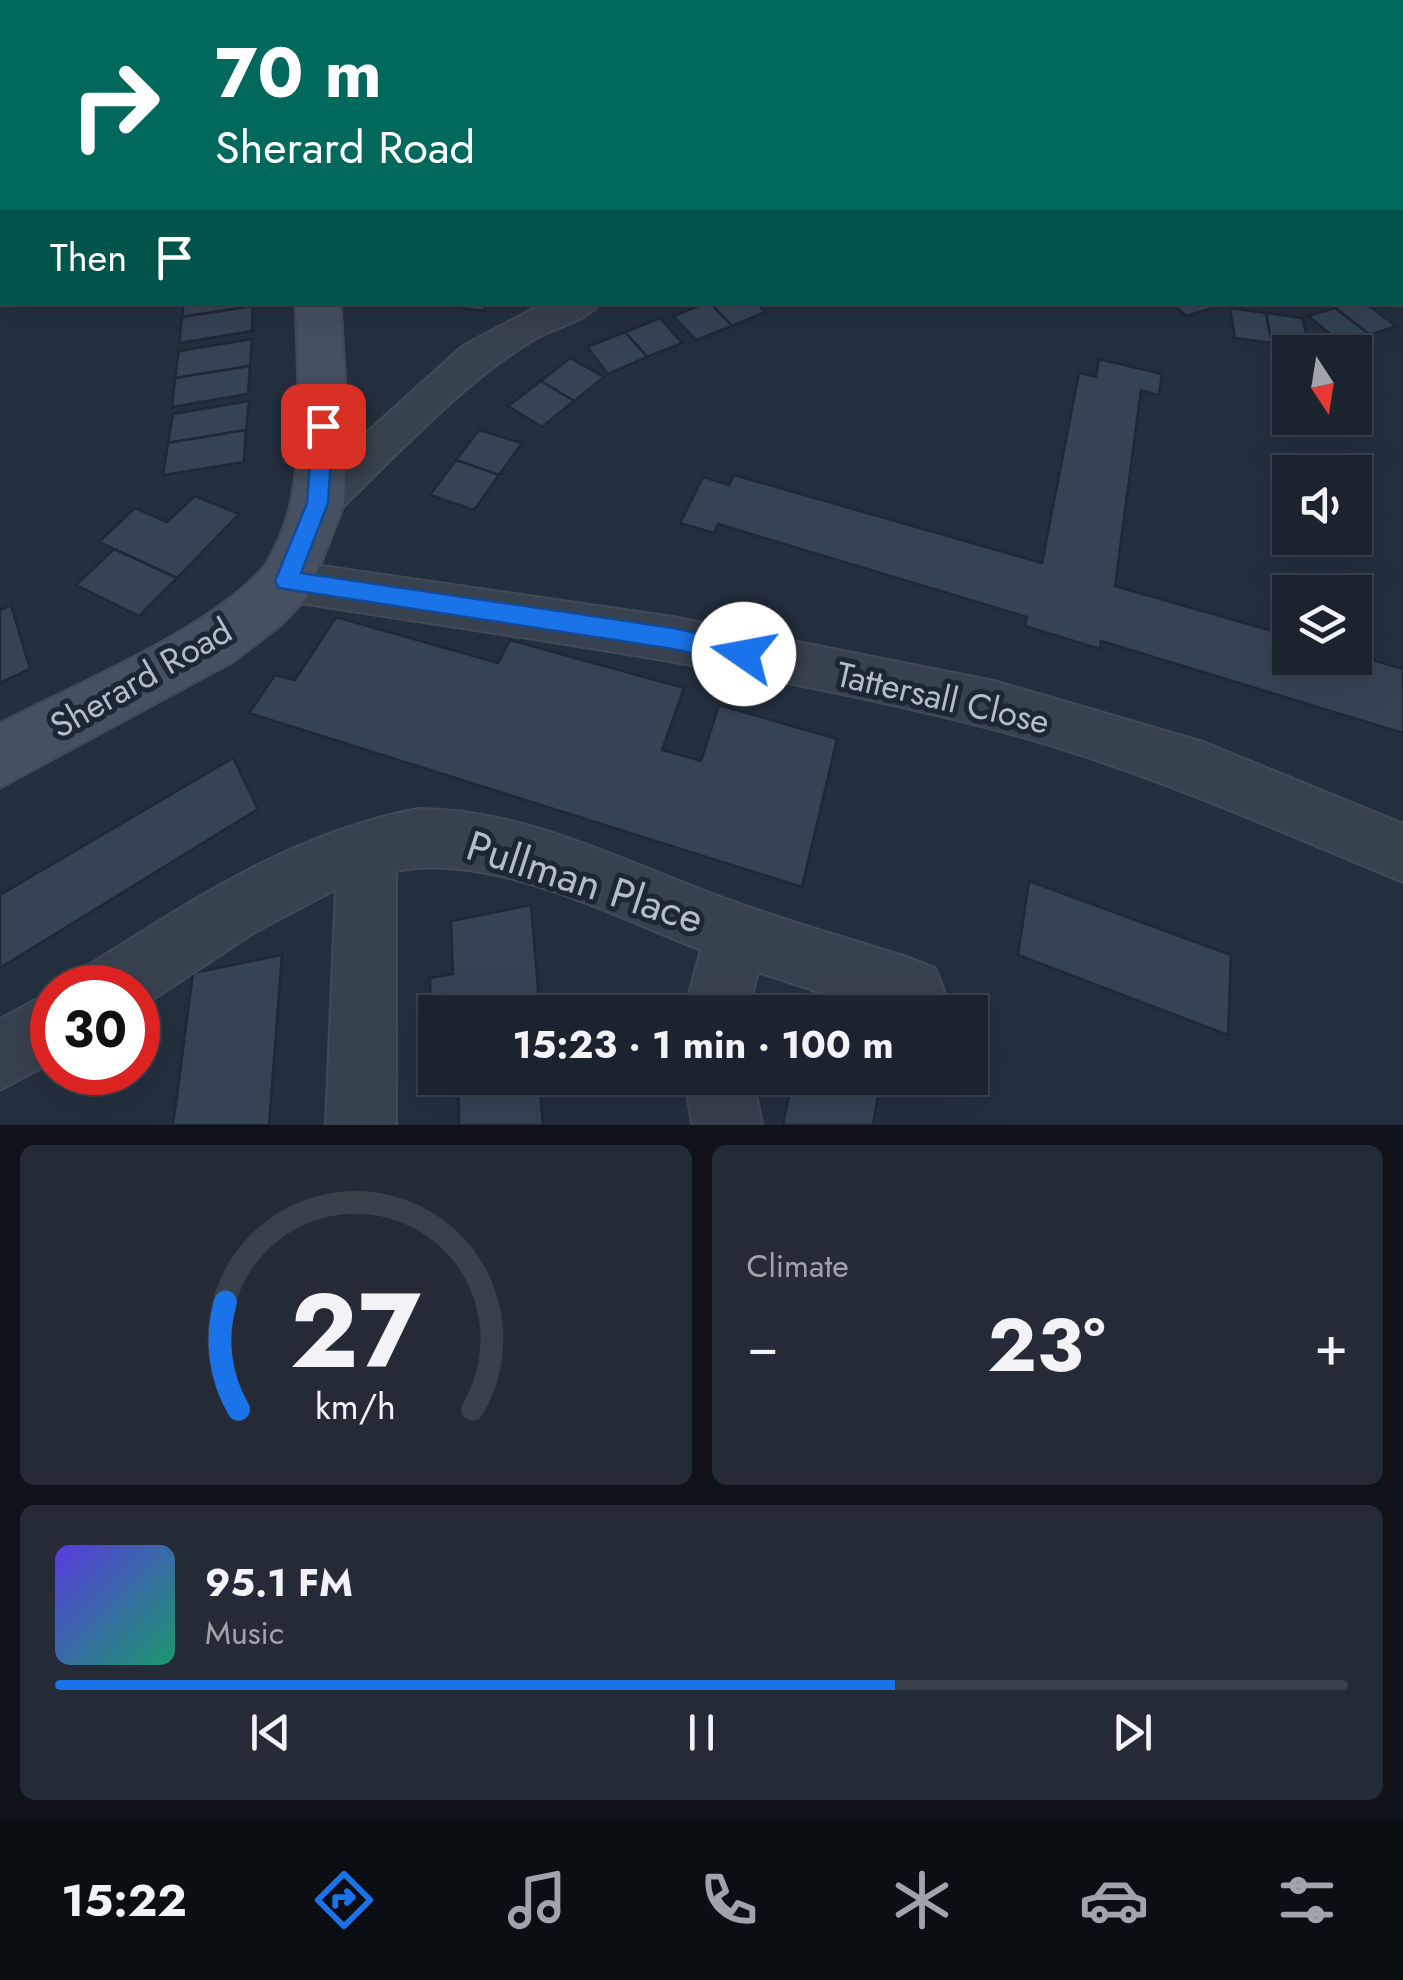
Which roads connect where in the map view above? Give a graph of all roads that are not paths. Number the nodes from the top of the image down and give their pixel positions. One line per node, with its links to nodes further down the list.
1 (318, 305): 3 (street, Sherard Road)
2 (575, 305): 3 (street)
3 (318, 503): 4 (street, Sherard Road)
4 (287, 581): 5 (street, Sherard Road); 7 (street, Tattersall Close)
5 (0, 757)
6 (367, 851): 8 (street, Pullman Place); 9 (street, Pullman Place); 15 (street)
7 (1403, 854)
8 (736, 934): 10 (street, Pullman Place); 11 (street, Pullman Place)
9 (149, 965)
10 (912, 991)
11 (720, 995)
12 (30, 1038): 13 (street)
13 (0, 1057)
14 (722, 1095): 16 (street)
15 (361, 1125)
16 (727, 1125)

